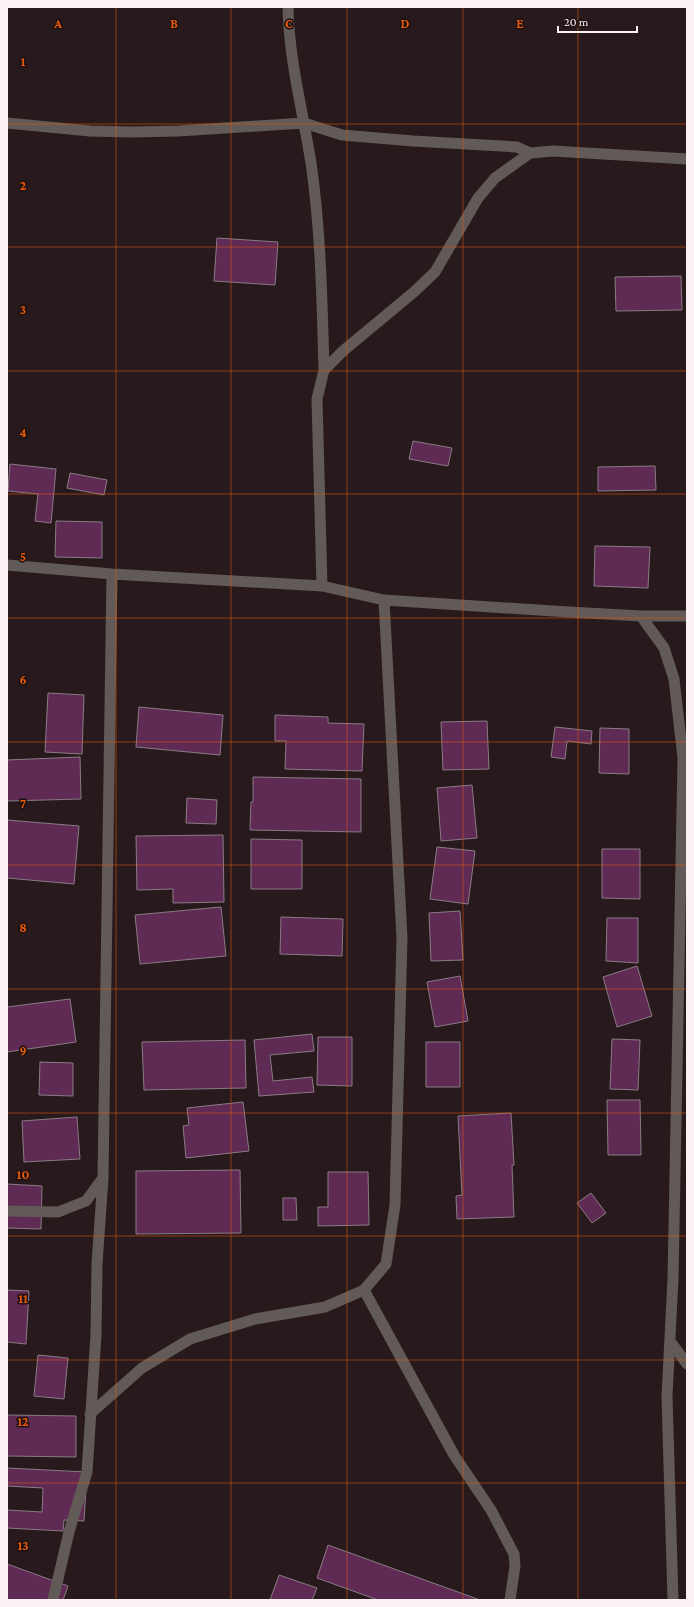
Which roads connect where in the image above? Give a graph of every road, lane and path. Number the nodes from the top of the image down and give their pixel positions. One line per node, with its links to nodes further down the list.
1 (288, 7): 3 (street)
2 (7, 123): 3 (street)
3 (304, 123): 4 (street); 6 (street)
4 (530, 153): 5 (street); 6 (street)
5 (687, 158)
6 (324, 370): 9 (street)
7 (7, 565): 8 (street)
8 (112, 574): 9 (street); 13 (street)
9 (322, 586): 10 (street)
10 (384, 600): 11 (street); 15 (street)
11 (641, 616): 12 (street); 16 (street)
12 (687, 616)
13 (103, 1178): 14 (street); 18 (street)
14 (7, 1210)
15 (364, 1290): 18 (street); 20 (street)
16 (670, 1342): 17 (street); 21 (street)
17 (687, 1364)
18 (90, 1414): 19 (street)
19 (53, 1600)
20 (510, 1600)
21 (673, 1600)

